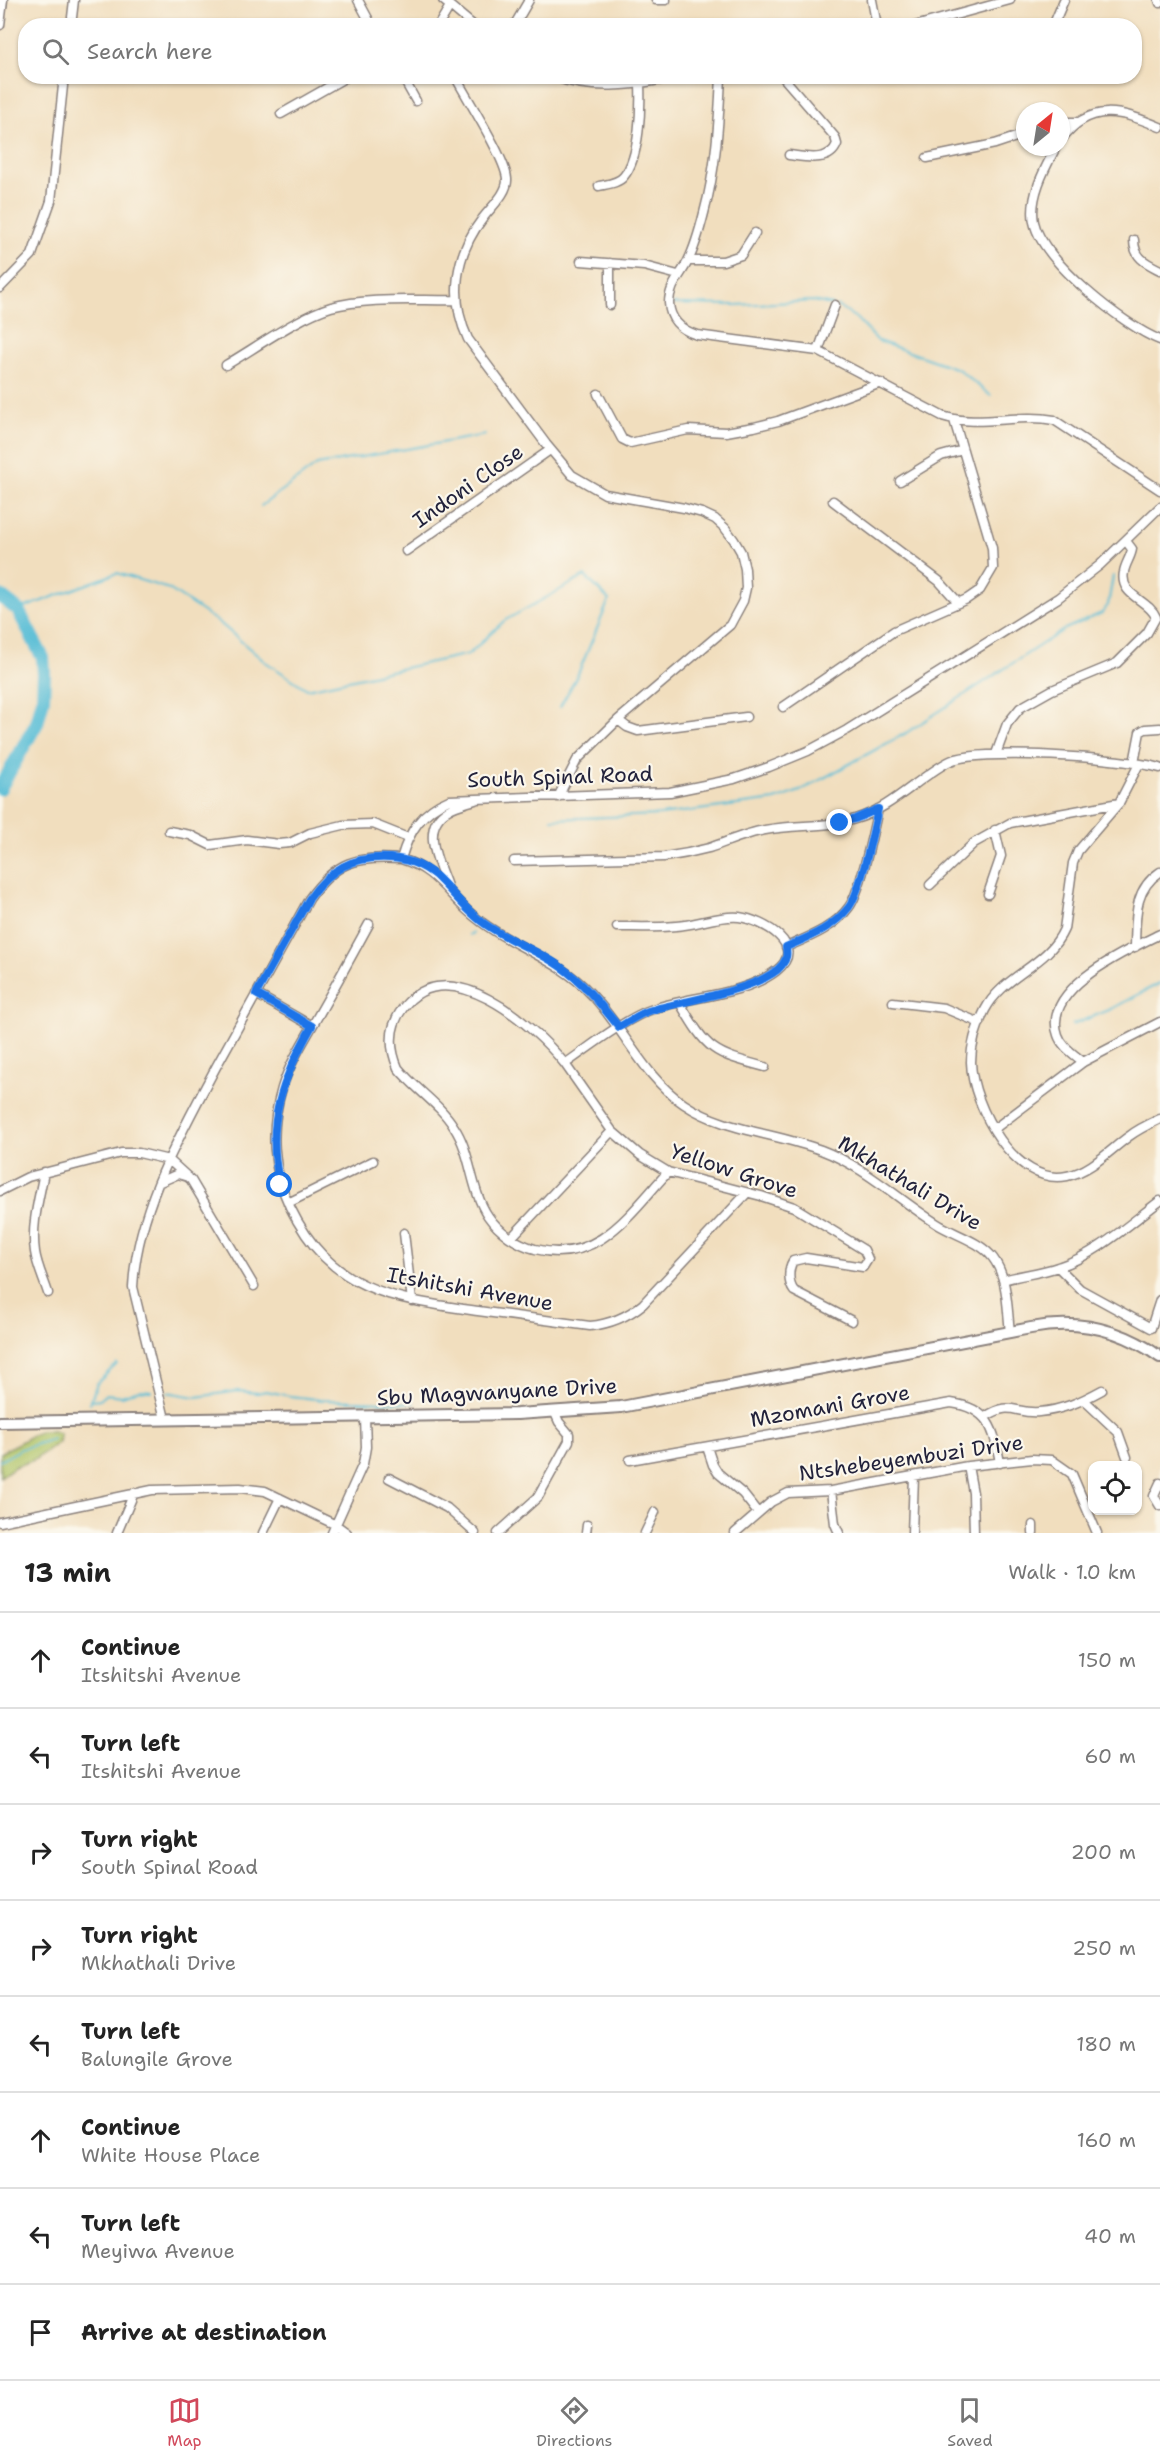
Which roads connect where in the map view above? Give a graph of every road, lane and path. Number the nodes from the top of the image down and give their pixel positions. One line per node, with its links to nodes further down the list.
1 (3, 0): 19 (street)
2 (74, 0): 11 (street)
3 (358, 0): 12 (street)
4 (529, 0): 15 (street)
5 (656, 0): 6 (street)
6 (666, 0)
7 (872, 0): 16 (street)
8 (1010, 0): 17 (street)
9 (1064, 0): 18 (street)
10 (447, 3): 13 (street); 14 (street)
11 (72, 18)
12 (368, 18)
13 (441, 18)
14 (465, 18)
15 (519, 18)
16 (875, 18)
17 (944, 18)
18 (1056, 18)
19 (0, 25)
20 (63, 84): 46 (street)
21 (334, 84): 29 (street)
22 (406, 84): 28 (street)
23 (459, 84): 47 (street)
24 (586, 84): 25 (street)
25 (640, 84): 38 (street)
26 (721, 84): 42 (street)
27 (789, 84): 35 (street)
28 (416, 101)
29 (280, 114)
30 (1070, 123): 31 (street)
31 (1078, 123): 32 (street); 33 (street)
32 (1160, 127)
33 (1070, 131)
34 (1016, 137): 37 (street)
35 (789, 155)
36 (1052, 156): 50 (street)
37 (927, 158)
38 (599, 186)
39 (755, 233): 42 (street)
40 (1134, 240): 44 (street)
41 (580, 261): 43 (street)
42 (688, 261): 45 (street)
43 (610, 263): 45 (street); 48 (street)
44 (1160, 270)
45 (678, 275): 51 (street)
46 (0, 288)
47 (456, 300): 52 (street); 56 (street)
48 (610, 305)
49 (835, 305): 51 (street)
50 (1160, 340)
51 (818, 351): 53 (street)
52 (226, 365)
53 (881, 383): 54 (street); 55 (street)
54 (598, 394)
55 (954, 420): 57 (street); 59 (street)
56 (550, 450): 63 (street, Indoni Close); 67 (street)
57 (963, 450): 58 (street); 64 (street)
58 (900, 481)
59 (1160, 490)
60 (833, 501): 64 (street)
61 (1160, 507): 62 (street, South Spinal Road)
62 (1126, 541): 69 (street); 73 (street, South Spinal Road)
63 (406, 551)
64 (958, 602): 65 (street)
65 (783, 707)
66 (746, 717): 67 (street)
67 (618, 720): 73 (street)
68 (1160, 728): 70 (street)
69 (996, 754): 70 (street); 75 (street)
70 (1136, 763): 71 (street); 74 (street)
71 (1160, 768)
72 (481, 797): 73 (street, South Spinal Road); 78 (street, South Spinal Road); 83 (street)
73 (558, 797)
74 (1119, 803): 76 (street); 94 (street)
75 (878, 809): 80 (street); 88 (street)
76 (995, 830): 82 (street); 84 (street)
77 (169, 831): 78 (street)
78 (408, 838): 79 (street, South Spinal Road)
79 (401, 859): 83 (street, Mkhathali Drive); 90 (street)
80 (514, 861)
81 (1160, 872): 89 (street)
82 (930, 885)
83 (448, 890): 96 (street, Mkhathali Drive)
84 (988, 894)
85 (369, 924): 95 (street, Itshitshi Avenue)
86 (617, 927): 88 (street)
87 (1160, 934): 89 (street)
88 (786, 947): 92 (street)
89 (1135, 947): 97 (street)
90 (256, 994): 95 (street); 103 (street)
91 (893, 1002): 94 (street)
92 (680, 1003): 96 (street); 99 (street)
93 (1160, 1022): 97 (street)
94 (980, 1023): 101 (street)
95 (312, 1026): 112 (street, Itshitshi Avenue)
96 (619, 1027): 98 (street); 116 (street, Mkhathali Drive)
97 (1083, 1062): 101 (street)
98 (565, 1064): 102 (street, Yellow Grove); 114 (street, Yellow Grove)
99 (765, 1067)
100 (1160, 1119): 101 (street)
101 (994, 1129)
102 (612, 1131): 106 (street, Yellow Grove); 114 (street)
103 (169, 1160): 105 (street); 107 (street); 108 (street)
104 (373, 1161): 112 (street)
105 (44, 1172): 109 (street); 118 (street)
106 (668, 1172): 110 (street, Yellow Grove); 114 (street, Yellow Grove)
107 (189, 1178): 108 (street); 117 (street)
108 (160, 1182): 129 (street)
109 (0, 1191)
110 (747, 1193): 120 (street, Itshitshi Avenue); 121 (street, Yellow Grove)
111 (1160, 1201): 115 (street)
112 (288, 1203): 120 (street, Itshitshi Avenue)
113 (404, 1233): 120 (street)
114 (511, 1238)
115 (1058, 1267): 116 (street); 119 (street)
116 (1003, 1280): 122 (street, Mkhathali Drive)
117 (254, 1286)
118 (48, 1293)
119 (1160, 1300)
120 (412, 1301)
121 (852, 1321)
122 (1010, 1332): 123 (main road, Sbu Magwanyane Drive); 126 (main road, Sbu Magwanyane Drive)
123 (1160, 1357)
124 (1102, 1390): 125 (street)
125 (1084, 1400): 127 (street); 132 (street)
126 (555, 1413): 128 (main road, Sbu Magwanyane Drive); 151 (street)
127 (985, 1417): 131 (street, Mzomani Grove); 134 (street)
128 (365, 1418): 129 (main road, Sbu Magwanyane Drive); 146 (street)
129 (165, 1419): 130 (main road, Sbu Magwanyane Drive)
130 (0, 1422)
131 (707, 1447): 133 (street, Mzomani Grove); 144 (street)
132 (1127, 1457)
133 (630, 1460)
134 (1000, 1463): 135 (street, Ntshebeyembuzi Drive); 157 (street, Ntshebeyembuzi Drive)
135 (968, 1466): 136 (street, Ntshebeyembuzi Drive); 156 (street)
136 (914, 1476): 139 (street, Ntshebeyembuzi Drive); 155 (street)
137 (389, 1478): 150 (street)
138 (1160, 1483): 142 (street)
139 (831, 1491): 144 (street, Ntshebeyembuzi Drive); 154 (street)
140 (134, 1493): 141 (street); 145 (street); 147 (street)
141 (280, 1498): 146 (street); 148 (street)
142 (1160, 1506)
143 (655, 1512): 152 (street)
144 (758, 1513): 153 (street, Ntshebeyembuzi Drive)
145 (0, 1522)
146 (334, 1529): 149 (street)
147 (117, 1533)
148 (263, 1533)
149 (347, 1533)
150 (475, 1533)
151 (498, 1533)
152 (645, 1533)
153 (735, 1533)
154 (839, 1533)
155 (912, 1533)
156 (974, 1533)
157 (1097, 1533)

